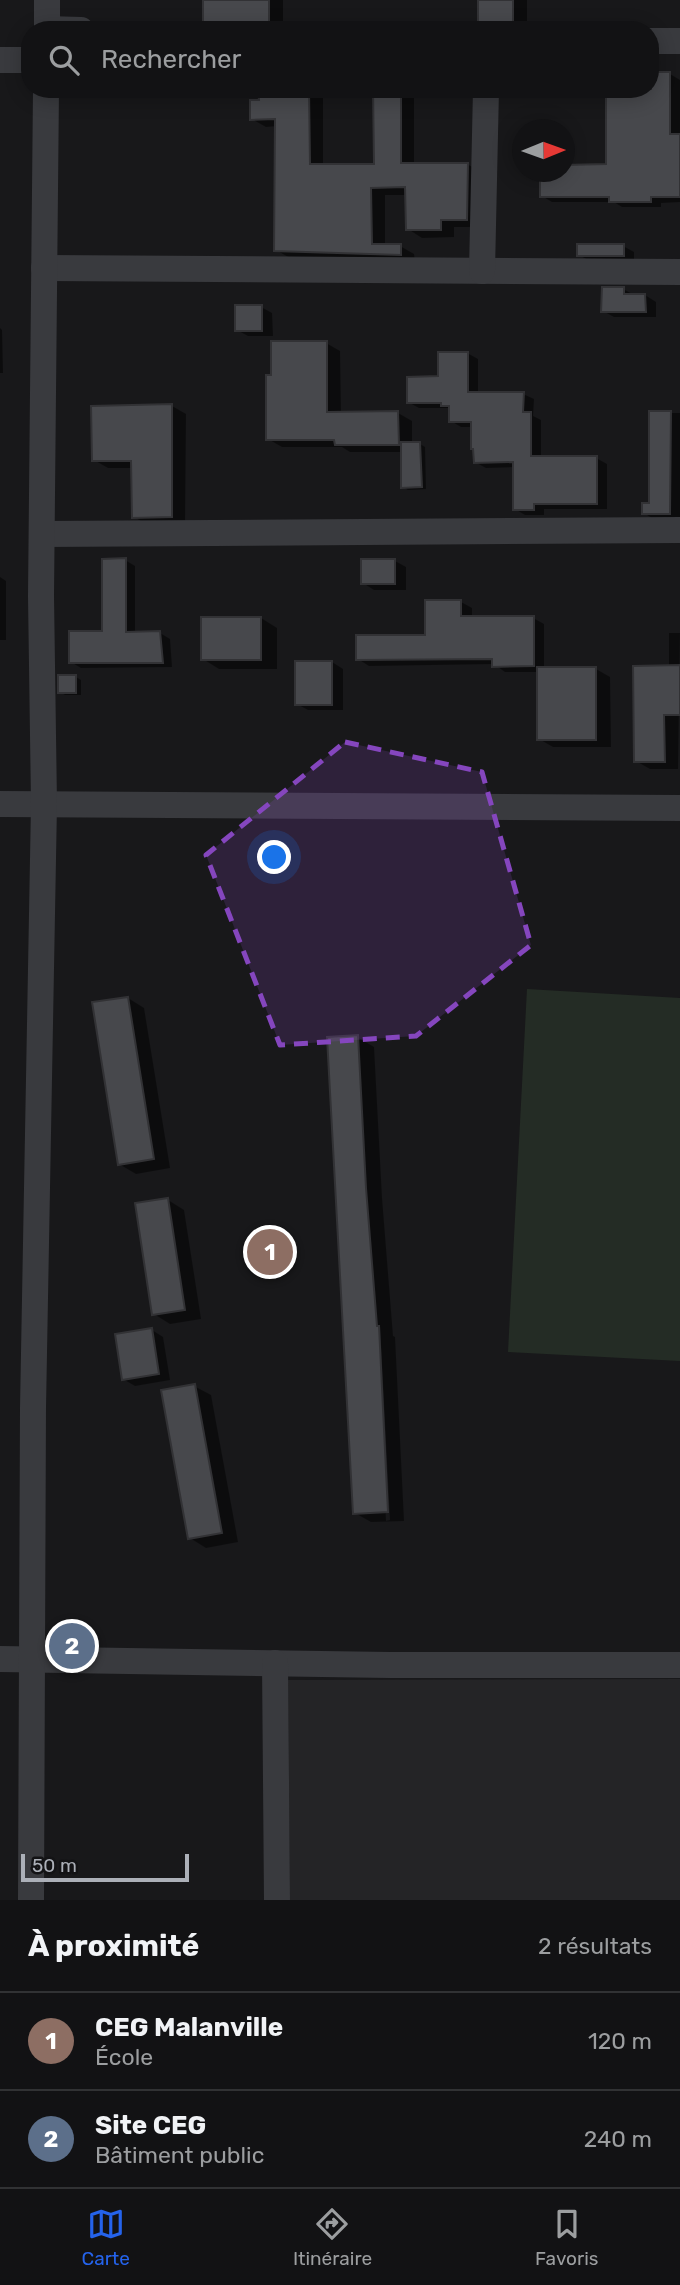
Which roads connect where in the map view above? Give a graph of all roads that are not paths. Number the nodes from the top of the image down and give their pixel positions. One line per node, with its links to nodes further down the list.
1 (47, 0): 2 (street)
2 (47, 21)
3 (659, 41): 4 (street)
4 (680, 41)
5 (0, 60): 6 (street)
6 (21, 60)
7 (46, 98): 9 (street)
8 (486, 98): 10 (street)
9 (44, 268): 10 (street); 13 (street)
10 (482, 271): 11 (street)
11 (680, 272)
12 (680, 530): 13 (street)
13 (42, 534): 15 (street)
14 (0, 804): 15 (street)
15 (44, 804): 16 (street); 18 (street)
16 (680, 808)
17 (0, 1660): 18 (street)
18 (31, 1660): 19 (street); 21 (street)
19 (275, 1663): 20 (street); 22 (street)
20 (680, 1665)
21 (31, 1900)
22 (277, 1900)

